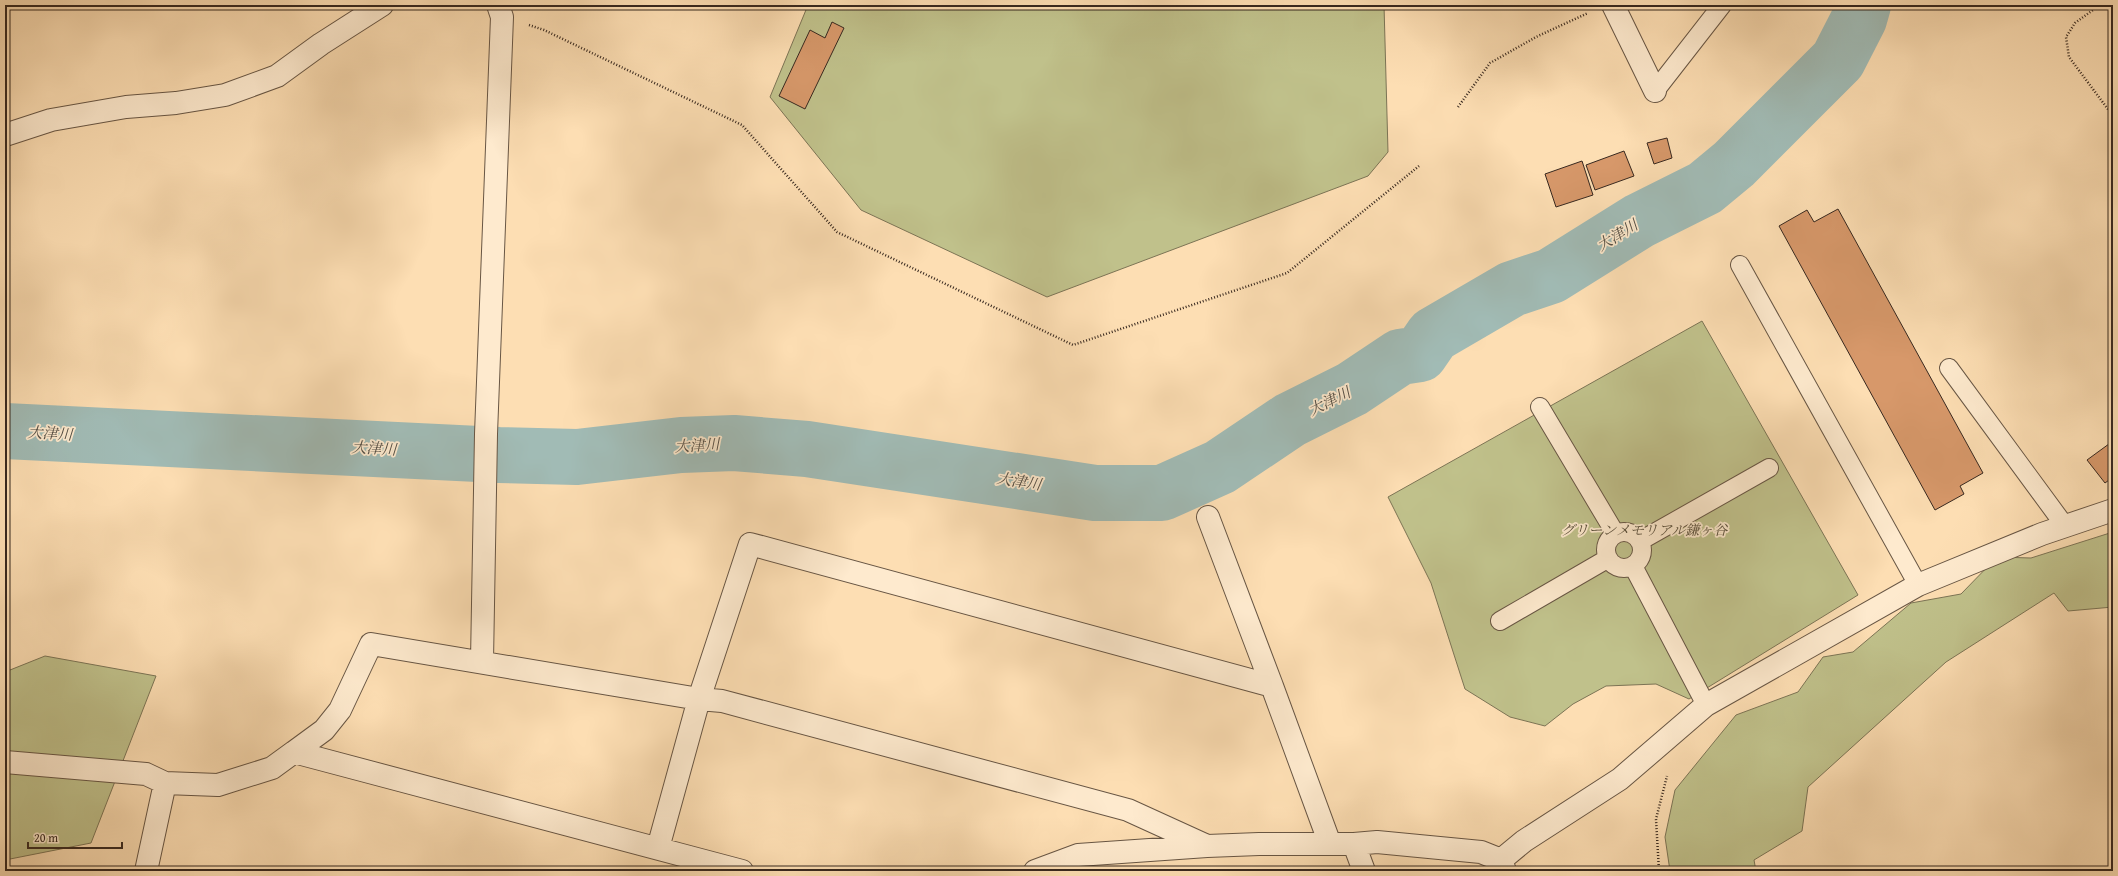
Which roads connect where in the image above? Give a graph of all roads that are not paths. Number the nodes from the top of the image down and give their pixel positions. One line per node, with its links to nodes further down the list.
1 (382, 5): 6 (street)
2 (1613, 5): 5 (street)
3 (1722, 5): 5 (lane)
4 (500, 11): 20 (street)
5 (1655, 91)
6 (5, 135)
7 (1740, 265): 18 (lane)
8 (1949, 368): 13 (lane)
9 (1540, 407): 14 (lane)
10 (1769, 468): 15 (lane)
11 (2113, 510): 13 (street)
12 (1208, 517): 21 (street)
13 (2065, 526): 18 (street)
14 (1615, 533): 15 (lane); 16 (lane)
15 (1640, 541): 17 (lane)
16 (1608, 559): 17 (lane); 19 (lane)
17 (1633, 566): 23 (lane)
18 (1918, 586): 23 (street)
19 (1500, 621)
20 (482, 661): 22 (street); 24 (street)
21 (1272, 686): 22 (street); 27 (street)
22 (699, 699): 29 (street); 30 (street)
23 (1706, 705): 31 (street)
24 (294, 752): 26 (street); 30 (street)
25 (5, 762): 26 (street)
26 (165, 783): 32 (street)
27 (1330, 844): 28 (street); 29 (street)
28 (1354, 844): 31 (street); 35 (street)
29 (1207, 846): 34 (street)
30 (658, 848): 33 (street)
31 (1503, 865)
32 (147, 871)
33 (742, 871)
34 (1035, 871)
35 (1364, 871)

